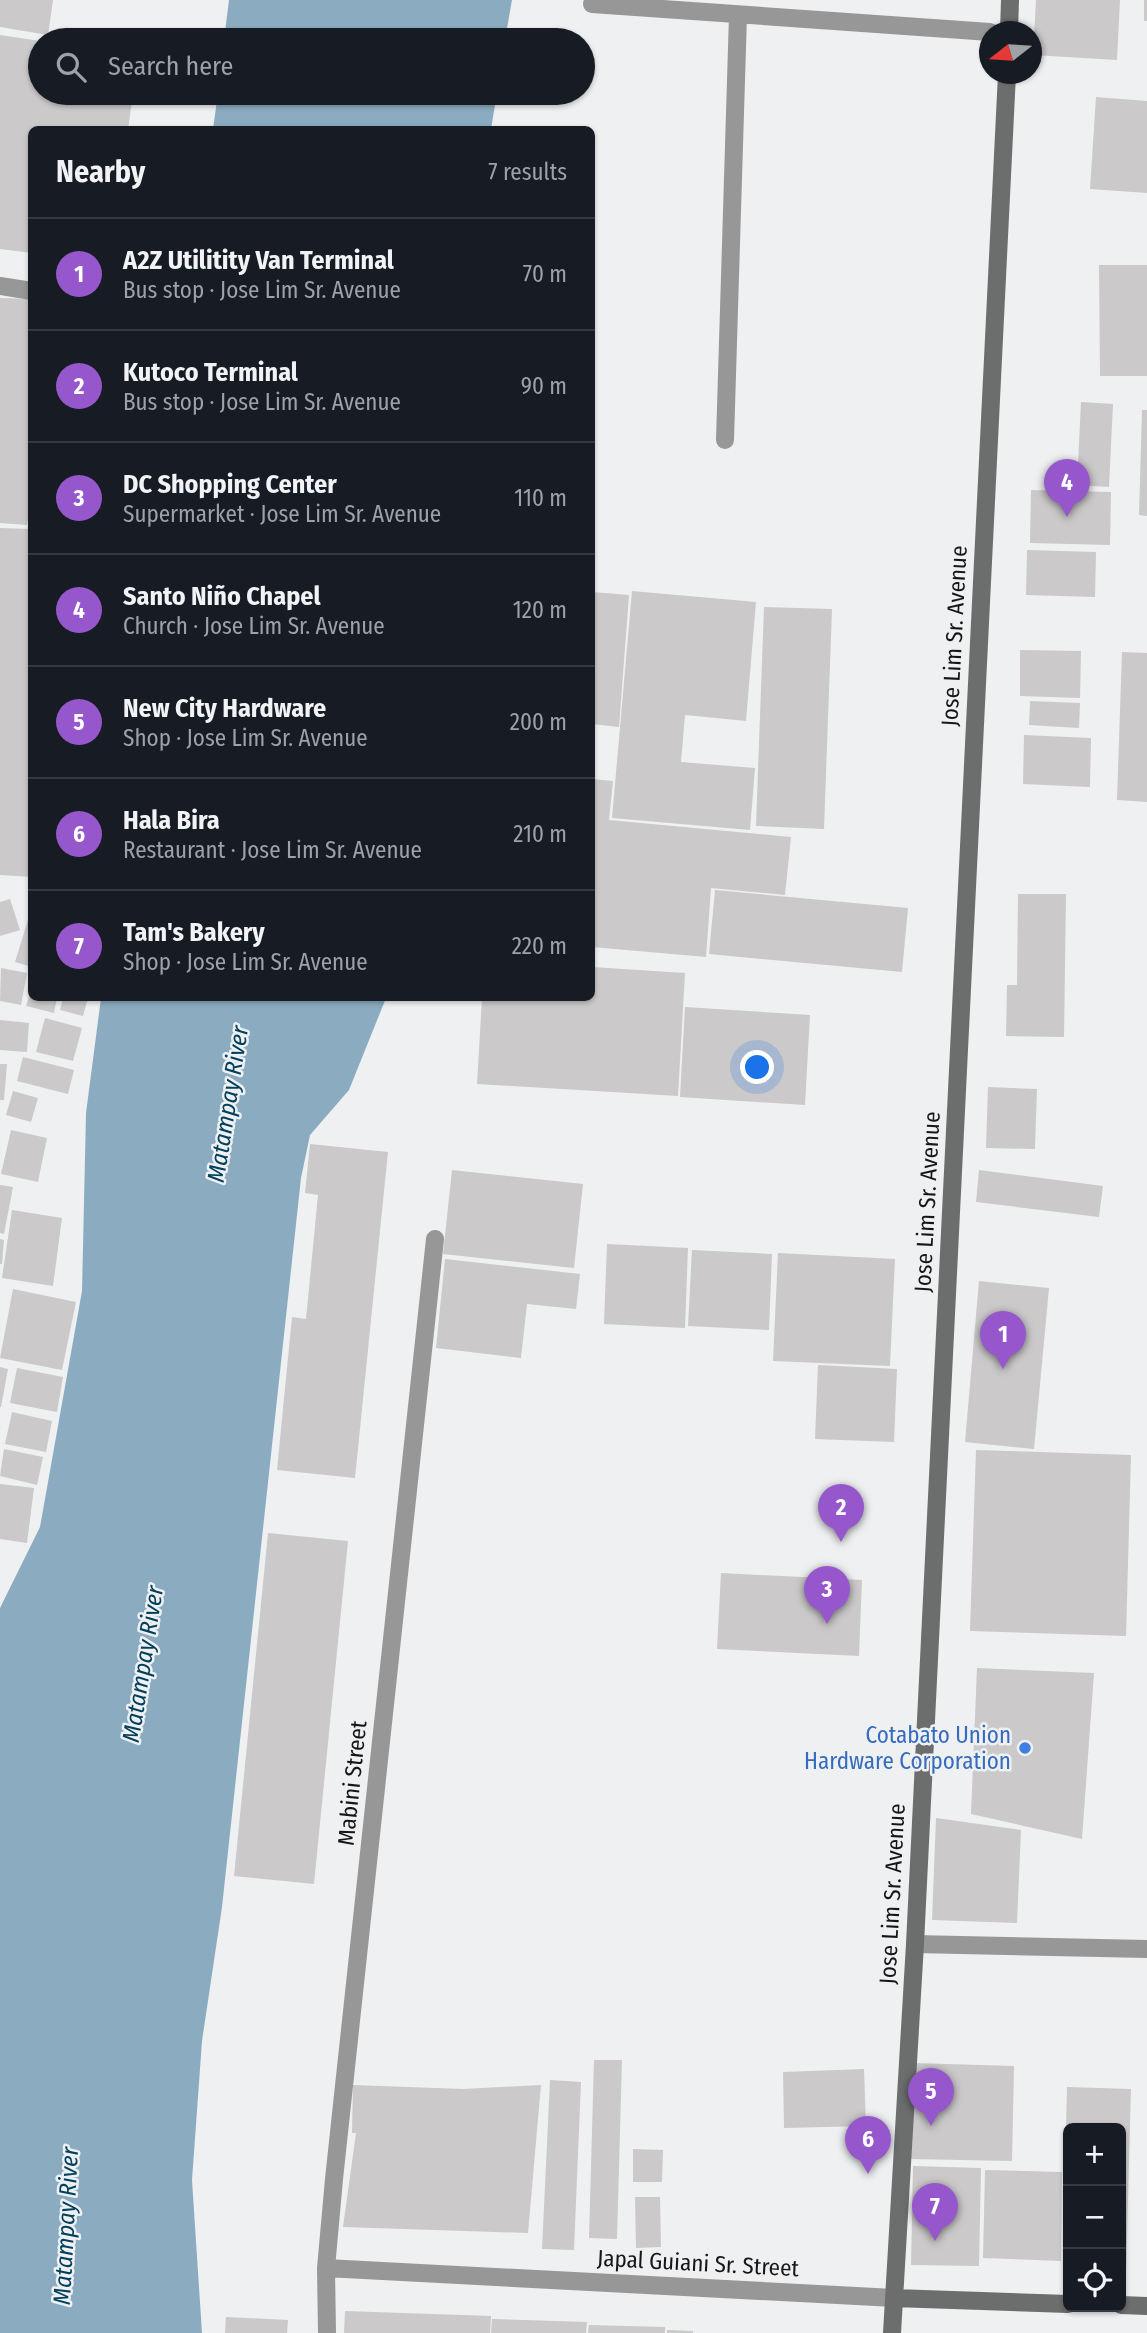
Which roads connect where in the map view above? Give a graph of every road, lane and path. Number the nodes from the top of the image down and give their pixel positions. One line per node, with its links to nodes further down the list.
1 (1010, 0): 4 (main road)
2 (592, 4): 3 (street)
3 (738, 15): 5 (street); 9 (street)
4 (1009, 21)
5 (979, 32)
6 (1007, 84): 11 (main road, Jose Lim Sr. Avenue)
7 (0, 286): 8 (street)
8 (28, 290)
9 (725, 440)
10 (435, 1239): 13 (street, Mabini Street)
11 (915, 1944): 12 (street); 14 (main road, Jose Lim Sr. Avenue)
12 (1147, 1949)
13 (326, 2268): 14 (street, Japal Guiani Sr. Street); 18 (street, Mabini Street)
14 (894, 2298): 15 (main road, Japal Guiani Sr. Street); 19 (main road, Jose Lim Sr. Avenue)
15 (1063, 2304)
16 (1126, 2305): 17 (main road)
17 (1147, 2306)
18 (327, 2333)
19 (892, 2333)

